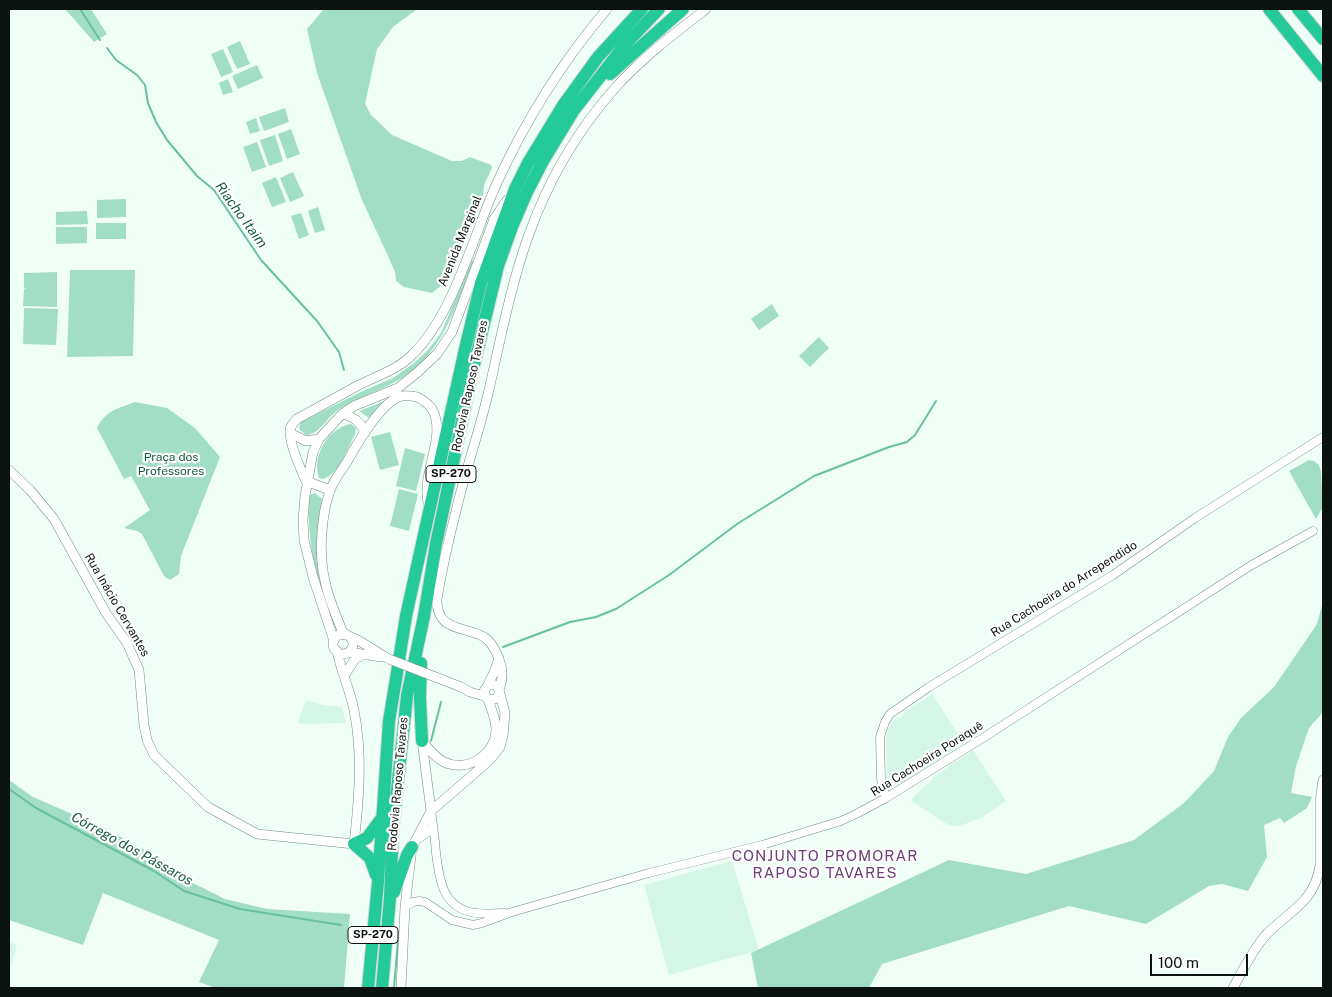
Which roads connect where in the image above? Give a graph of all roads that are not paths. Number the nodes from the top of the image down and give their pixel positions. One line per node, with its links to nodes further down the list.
1 (607, 9): 16 (main road, Avenida Marginal)
2 (642, 9): 13 (highway, Rodovia Raposo Tavares / SP-270)
3 (659, 9): 12 (highway, Rodovia Raposo Tavares / SP-270)
4 (684, 9): 12 (highway)
5 (706, 9): 33 (main road, Rodovia Raposo Tavares)
6 (1269, 9): 11 (highway)
7 (1279, 9): 10 (highway)
8 (1298, 9): 9 (highway)
9 (1323, 39)
10 (1323, 64)
11 (1323, 76)
12 (574, 110): 24 (highway, Rodovia Raposo Tavares / SP-270)
13 (515, 189): 14 (main road, Avenida Marginal); 22 (highway, Rodovia Raposo Tavares / SP-270)
14 (342, 414): 15 (main road); 18 (main road, Avenida Marginal)
15 (365, 433): 21 (main road); 22 (main road)
16 (290, 434): 18 (main road); 20 (main road, Avenida Marginal)
17 (1323, 437): 39 (street, Rua Cachoeira do Arrependido)
18 (319, 439): 20 (main road, Avenida Marginal)
19 (9, 470): 43 (main road, Rua Inácio Cervantes)
20 (306, 481): 21 (main road); 28 (main road, Avenida Marginal)
21 (330, 490): 25 (main road)
22 (430, 510): 41 (highway, Rodovia Raposo Tavares / SP-270)
23 (1313, 531): 39 (street, Rua Cachoeira Poraquê)
24 (424, 616): 37 (highway); 47 (highway, Rodovia Raposo Tavares / SP-270)
25 (337, 617): 26 (main road); 27 (main road)
26 (346, 635): 27 (main road); 28 (main road); 30 (main road)
27 (358, 640): 32 (main road)
28 (334, 641): 29 (main road)
29 (336, 651): 30 (main road); 34 (main road)
30 (348, 652): 31 (main road); 34 (main road)
31 (364, 654): 32 (main road); 34 (main road)
32 (388, 658): 36 (main road, bridge)
33 (499, 658): 35 (main road, Rodovia Raposo Tavares); 36 (main road)
34 (345, 675): 43 (main road)
35 (499, 691): 36 (main road); 36 (main road); 40 (main road, Rodovia Raposo Tavares)
36 (486, 692): 37 (main road)
37 (422, 740): 40 (main road)
38 (1323, 780): 45 (main road)
39 (886, 798): 49 (street, Rua Cachoeira Poraquê)
40 (431, 811): 42 (street, Rua Cachoeira Poraquê); 44 (main road, Rodovia Raposo Tavares)
41 (383, 815): 43 (highway); 46 (highway, Rodovia Raposo Tavares / SP-270)
42 (433, 828): 44 (main road); 49 (street, Rua Cachoeira Poraquê)
43 (354, 844): 46 (highway)
44 (414, 844): 47 (highway); 48 (main road, Rodovia Raposo Tavares)
45 (1321, 875): 53 (main road)
46 (378, 882): 50 (highway, Rodovia Raposo Tavares / SP-270)
47 (390, 898): 51 (highway, Rodovia Raposo Tavares / SP-270)
48 (404, 907): 49 (street, Rua Cachoeira Poraquê); 52 (main road, Rodovia Raposo Tavares)
49 (512, 912)
50 (368, 988)
51 (382, 988)
52 (401, 988)
53 (1233, 988)

